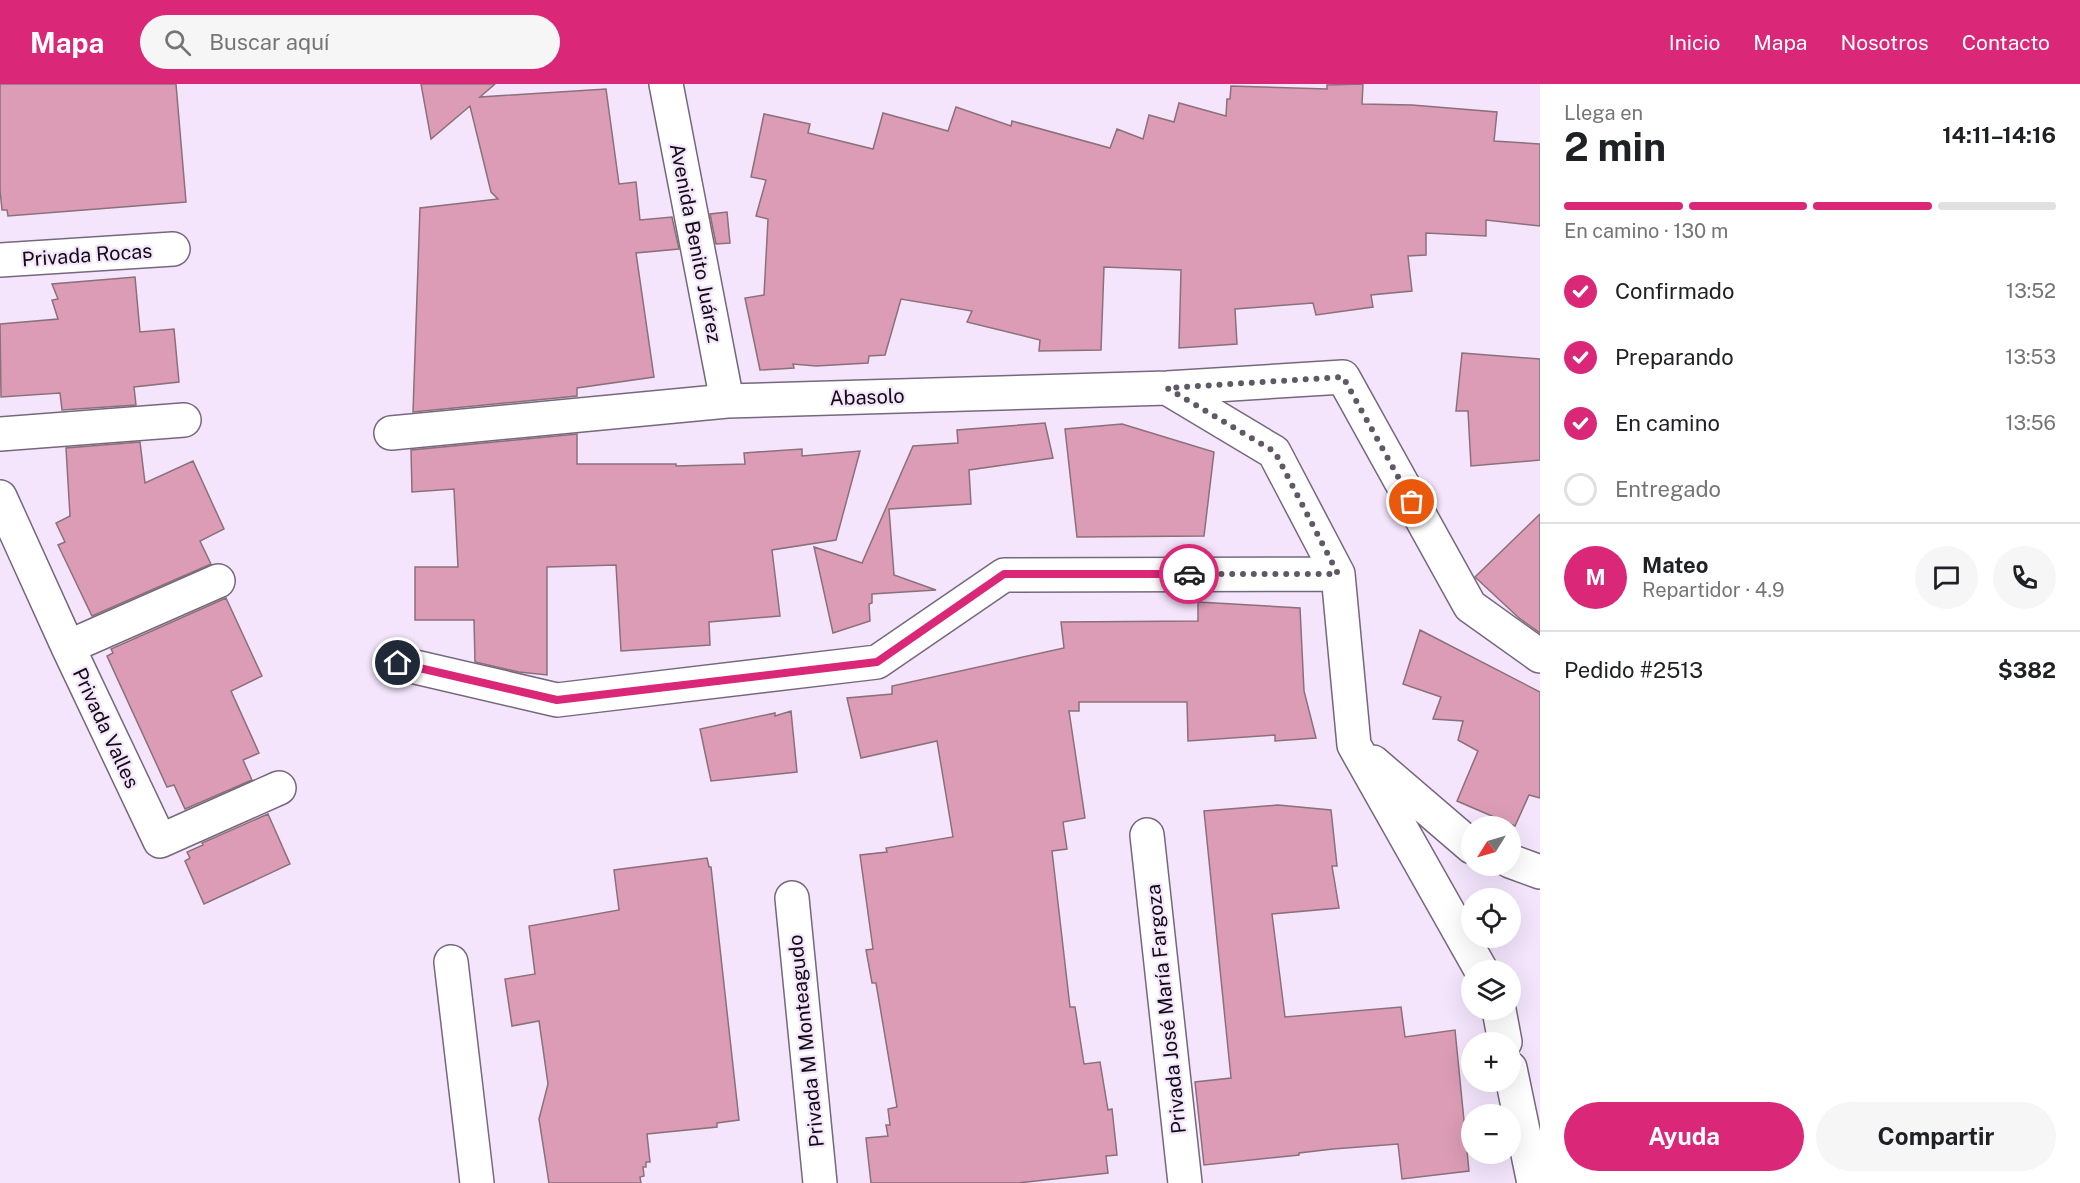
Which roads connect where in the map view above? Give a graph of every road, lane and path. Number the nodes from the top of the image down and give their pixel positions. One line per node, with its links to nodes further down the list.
1 (666, 84): 5 (street, Avenida Benito Juárez)
2 (173, 249): 3 (street, Privada Rocas)
3 (0, 260)
4 (1167, 388): 5 (street, Abasolo); 10 (street); 13 (street, Abasolo)
5 (727, 401): 7 (street, Abasolo)
6 (184, 420): 8 (street)
7 (391, 433)
8 (0, 434)
9 (0, 497): 12 (street, Privada Valles)
10 (1338, 574): 14 (street); 15 (street)
11 (218, 581): 12 (street)
12 (68, 647): 16 (street, Privada Valles)
13 (1540, 656)
14 (398, 663)
15 (1354, 745): 18 (street); 22 (street)
16 (279, 788)
17 (1146, 835): 27 (street, Privada José María Fargoza)
18 (1461, 837)
19 (1521, 865): 20 (street)
20 (1540, 872)
21 (792, 898): 26 (street, Privada M Monteagudo)
22 (1474, 960)
23 (451, 962): 25 (street)
24 (1515, 1092): 28 (street)
25 (477, 1183)
26 (820, 1183)
27 (1185, 1183)
28 (1534, 1183)

